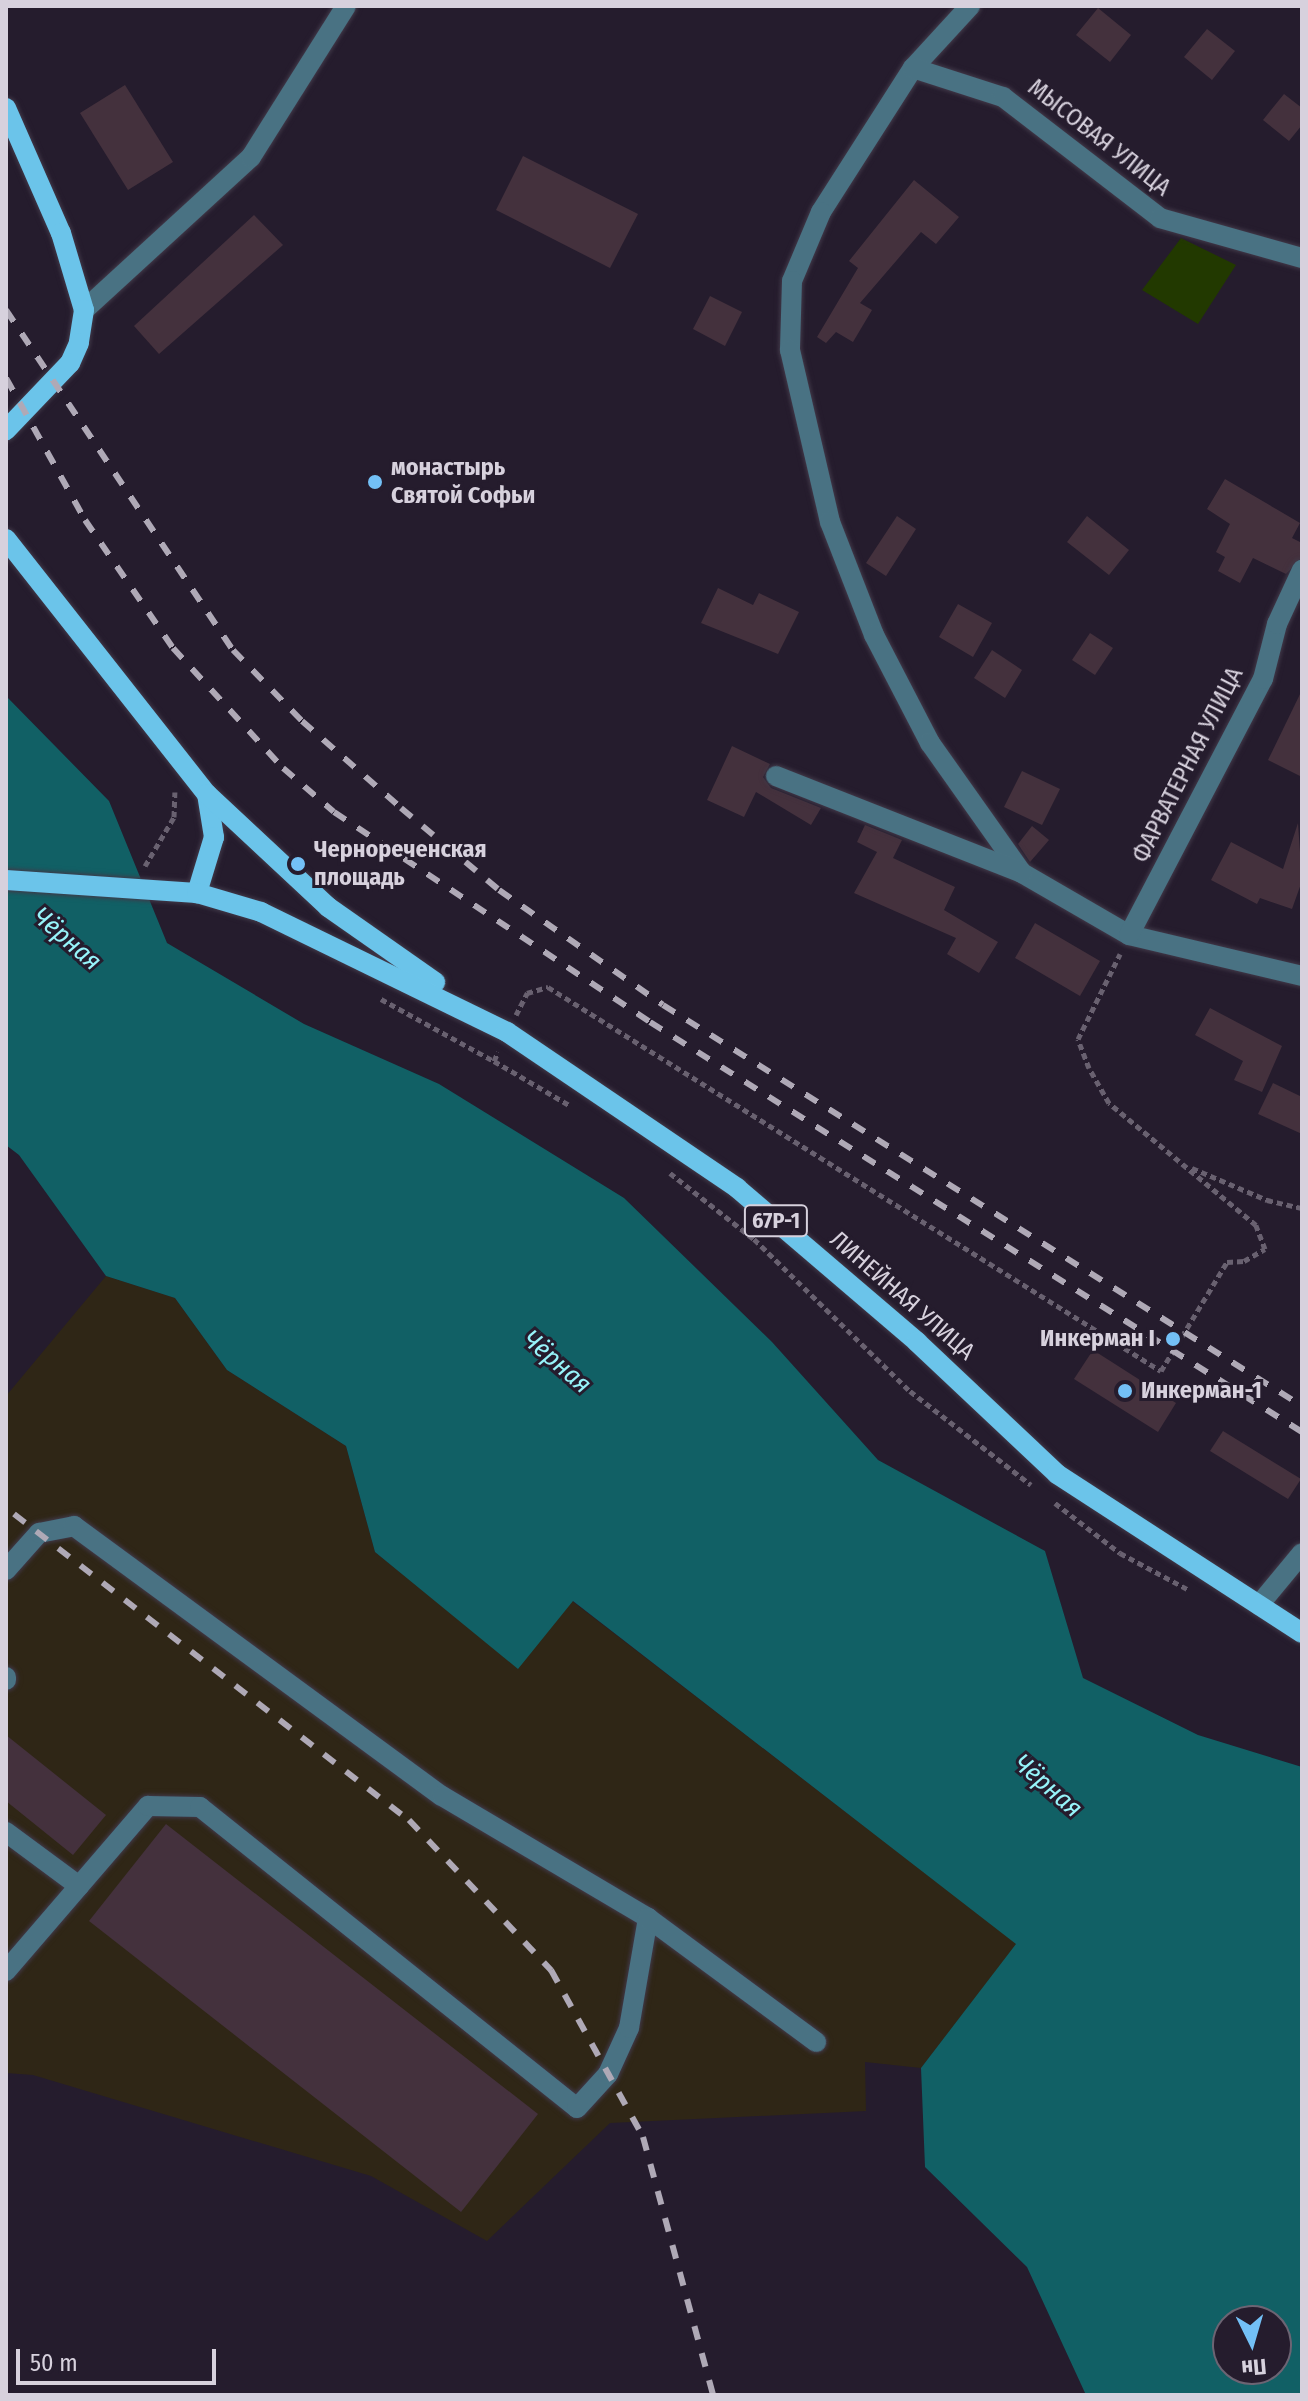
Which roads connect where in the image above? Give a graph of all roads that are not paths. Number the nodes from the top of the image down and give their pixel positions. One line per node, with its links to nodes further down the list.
1 (346, 6): 6 (street)
2 (970, 6): 3 (street)
3 (913, 68): 5 (street, МЫСОВАЯ УЛИЦА); 12 (street)
4 (6, 108): 6 (main road)
5 (1302, 258)
6 (84, 310): 7 (main road)
7 (6, 430)
8 (6, 539): 11 (main road)
9 (1302, 570): 15 (street, ФАРВАТЕРНАЯ УЛИЦА)
10 (776, 776): 12 (street)
11 (207, 794): 14 (main road); 17 (main road)
12 (1022, 873): 15 (street)
13 (6, 880): 14 (main road, 67Р-1)
14 (197, 893): 17 (main road, ЛИНЕЙНАЯ УЛИЦА / 67Р-1)
15 (1129, 935): 16 (street)
16 (1302, 976)
17 (507, 1032): 20 (main road, ЛИНЕЙНАЯ УЛИЦА / 67Р-1)
18 (1302, 1553): 20 (street)
19 (6, 1570): 24 (street)
20 (1259, 1605): 21 (main road, ЛИНЕЙНАЯ УЛИЦА / 67Р-1)
21 (1302, 1633)
22 (6, 1832): 23 (street)
23 (79, 1886): 24 (street); 25 (street)
24 (648, 1918): 26 (street)
25 (6, 1971)
26 (816, 2042)

